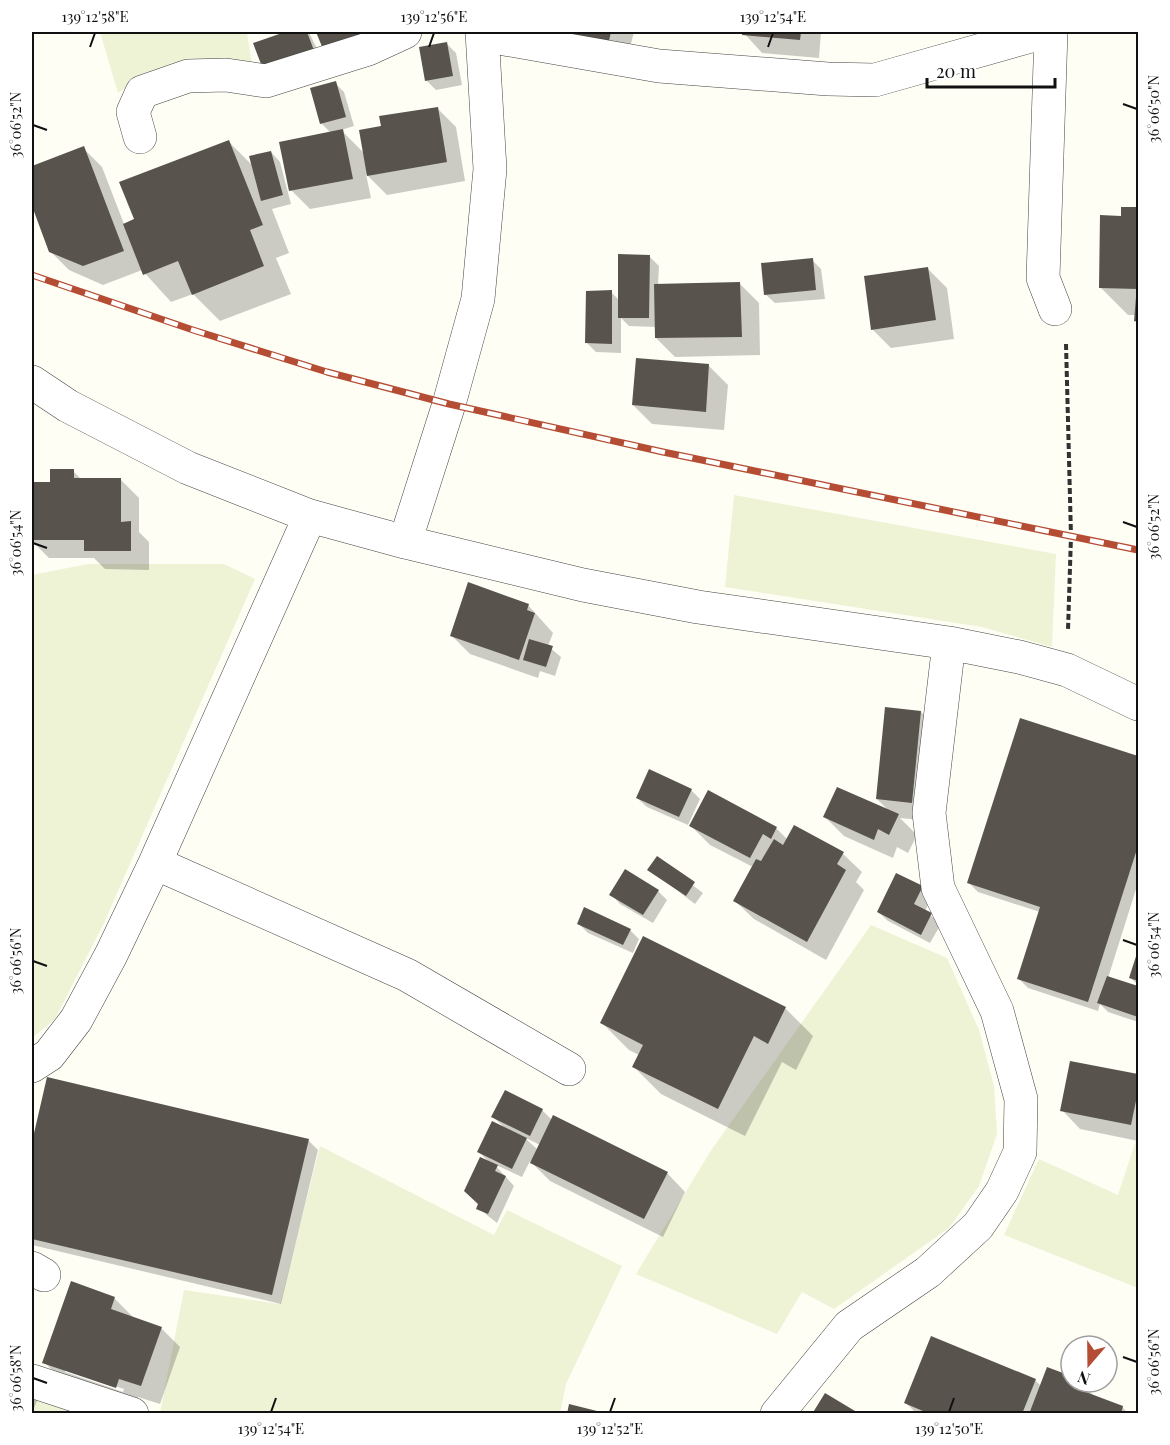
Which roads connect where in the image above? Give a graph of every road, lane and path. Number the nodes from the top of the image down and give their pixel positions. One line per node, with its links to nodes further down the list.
1 (405, 32): 5 (street)
2 (1046, 32): 4 (street)
3 (1051, 32): 6 (street)
4 (482, 33): 9 (street)
5 (140, 137)
6 (1055, 309): 11 (path)
7 (32, 382): 8 (street)
8 (310, 516): 9 (street); 13 (street)
9 (405, 542): 10 (street)
10 (949, 643): 11 (street); 18 (street)
11 (1067, 670): 12 (street)
12 (1138, 704)
13 (155, 863): 14 (street); 15 (street)
14 (32, 1066)
15 (569, 1069)
16 (32, 1381): 17 (street)
17 (132, 1413)
18 (777, 1413)

